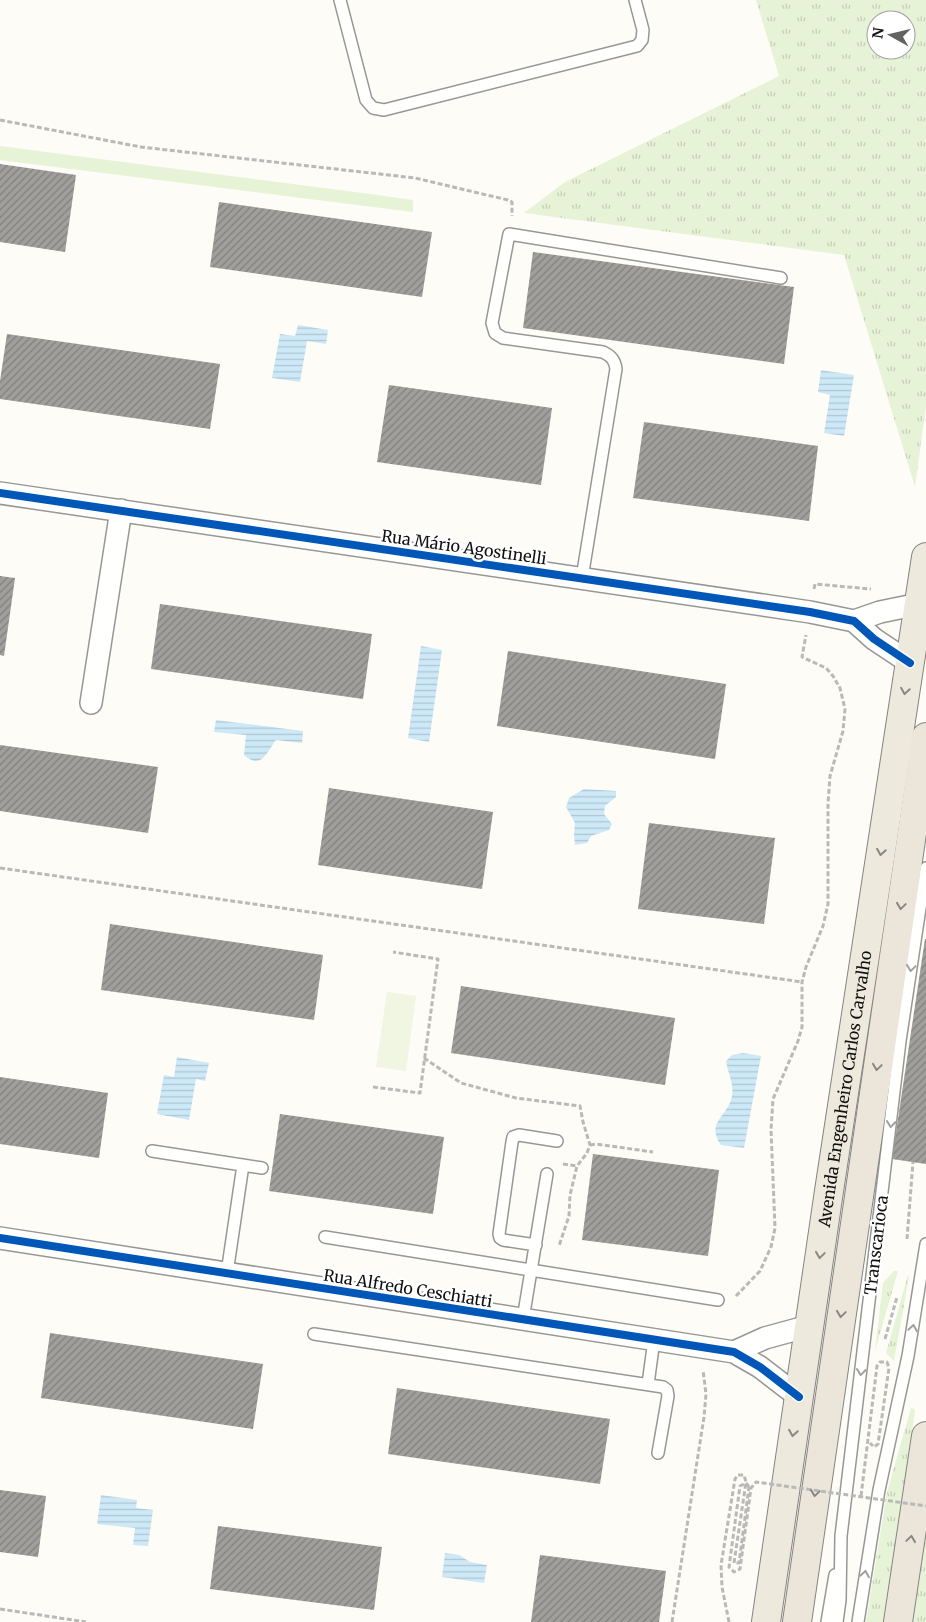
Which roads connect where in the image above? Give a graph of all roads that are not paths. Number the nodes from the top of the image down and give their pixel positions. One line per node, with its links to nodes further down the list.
1 (340, 0): 2 (lane)
2 (635, 0)
3 (781, 278): 7 (lane)
4 (0, 493): 5 (street, Rua Mário Agostinelli)
5 (121, 510): 7 (street, Rua Mário Agostinelli); 11 (street)
6 (926, 557): 8 (main road, Avenida Engenheiro Carlos Carvalho)
7 (582, 578): 9 (street, Rua Mário Agostinelli)
8 (919, 604): 9 (street); 10 (main road, Avenida Engenheiro Carlos Carvalho)
9 (854, 621): 10 (street)
10 (910, 663): 27 (main road, Avenida Engenheiro Carlos Carvalho, one-way to 27)
11 (91, 703)
12 (926, 737): 37 (highway, Avenida Engenheiro Carlos Carvalho, one-way to 37)
13 (926, 868): 35 (lane, Transcarioca, one-way to 35)
14 (557, 1141): 22 (lane)
15 (152, 1151): 16 (lane)
16 (243, 1165): 17 (lane); 24 (lane)
17 (262, 1168)
18 (547, 1174): 22 (lane)
19 (326, 1237): 23 (lane)
20 (0, 1238): 24 (street, Rua Alfredo Ceschiatti)
21 (926, 1244): 40 (lane, one-way to 21)
22 (536, 1245): 23 (lane)
23 (531, 1270): 25 (lane); 26 (lane)
24 (227, 1273): 26 (street, Rua Alfredo Ceschiatti)
25 (718, 1300)
26 (524, 1320): 29 (street, Rua Alfredo Ceschiatti)
27 (809, 1326): 30 (street); 32 (main road, Avenida Engenheiro Carlos Carvalho)
28 (314, 1334): 31 (lane)
29 (654, 1340): 30 (street, Rua Alfredo Ceschiatti); 31 (lane)
30 (734, 1352): 32 (street, Rua Alfredo Ceschiatti)
31 (648, 1384): 34 (lane)
32 (799, 1397): 36 (main road, Avenida Engenheiro Carlos Carvalho, one-way to 36)
33 (926, 1436): 41 (highway, one-way to 33)
34 (658, 1453)
35 (841, 1536): 38 (lane); 39 (lane, Transcarioca)
36 (766, 1622)
37 (797, 1622)
38 (827, 1622)
39 (837, 1622)
40 (858, 1622)
41 (898, 1622)

